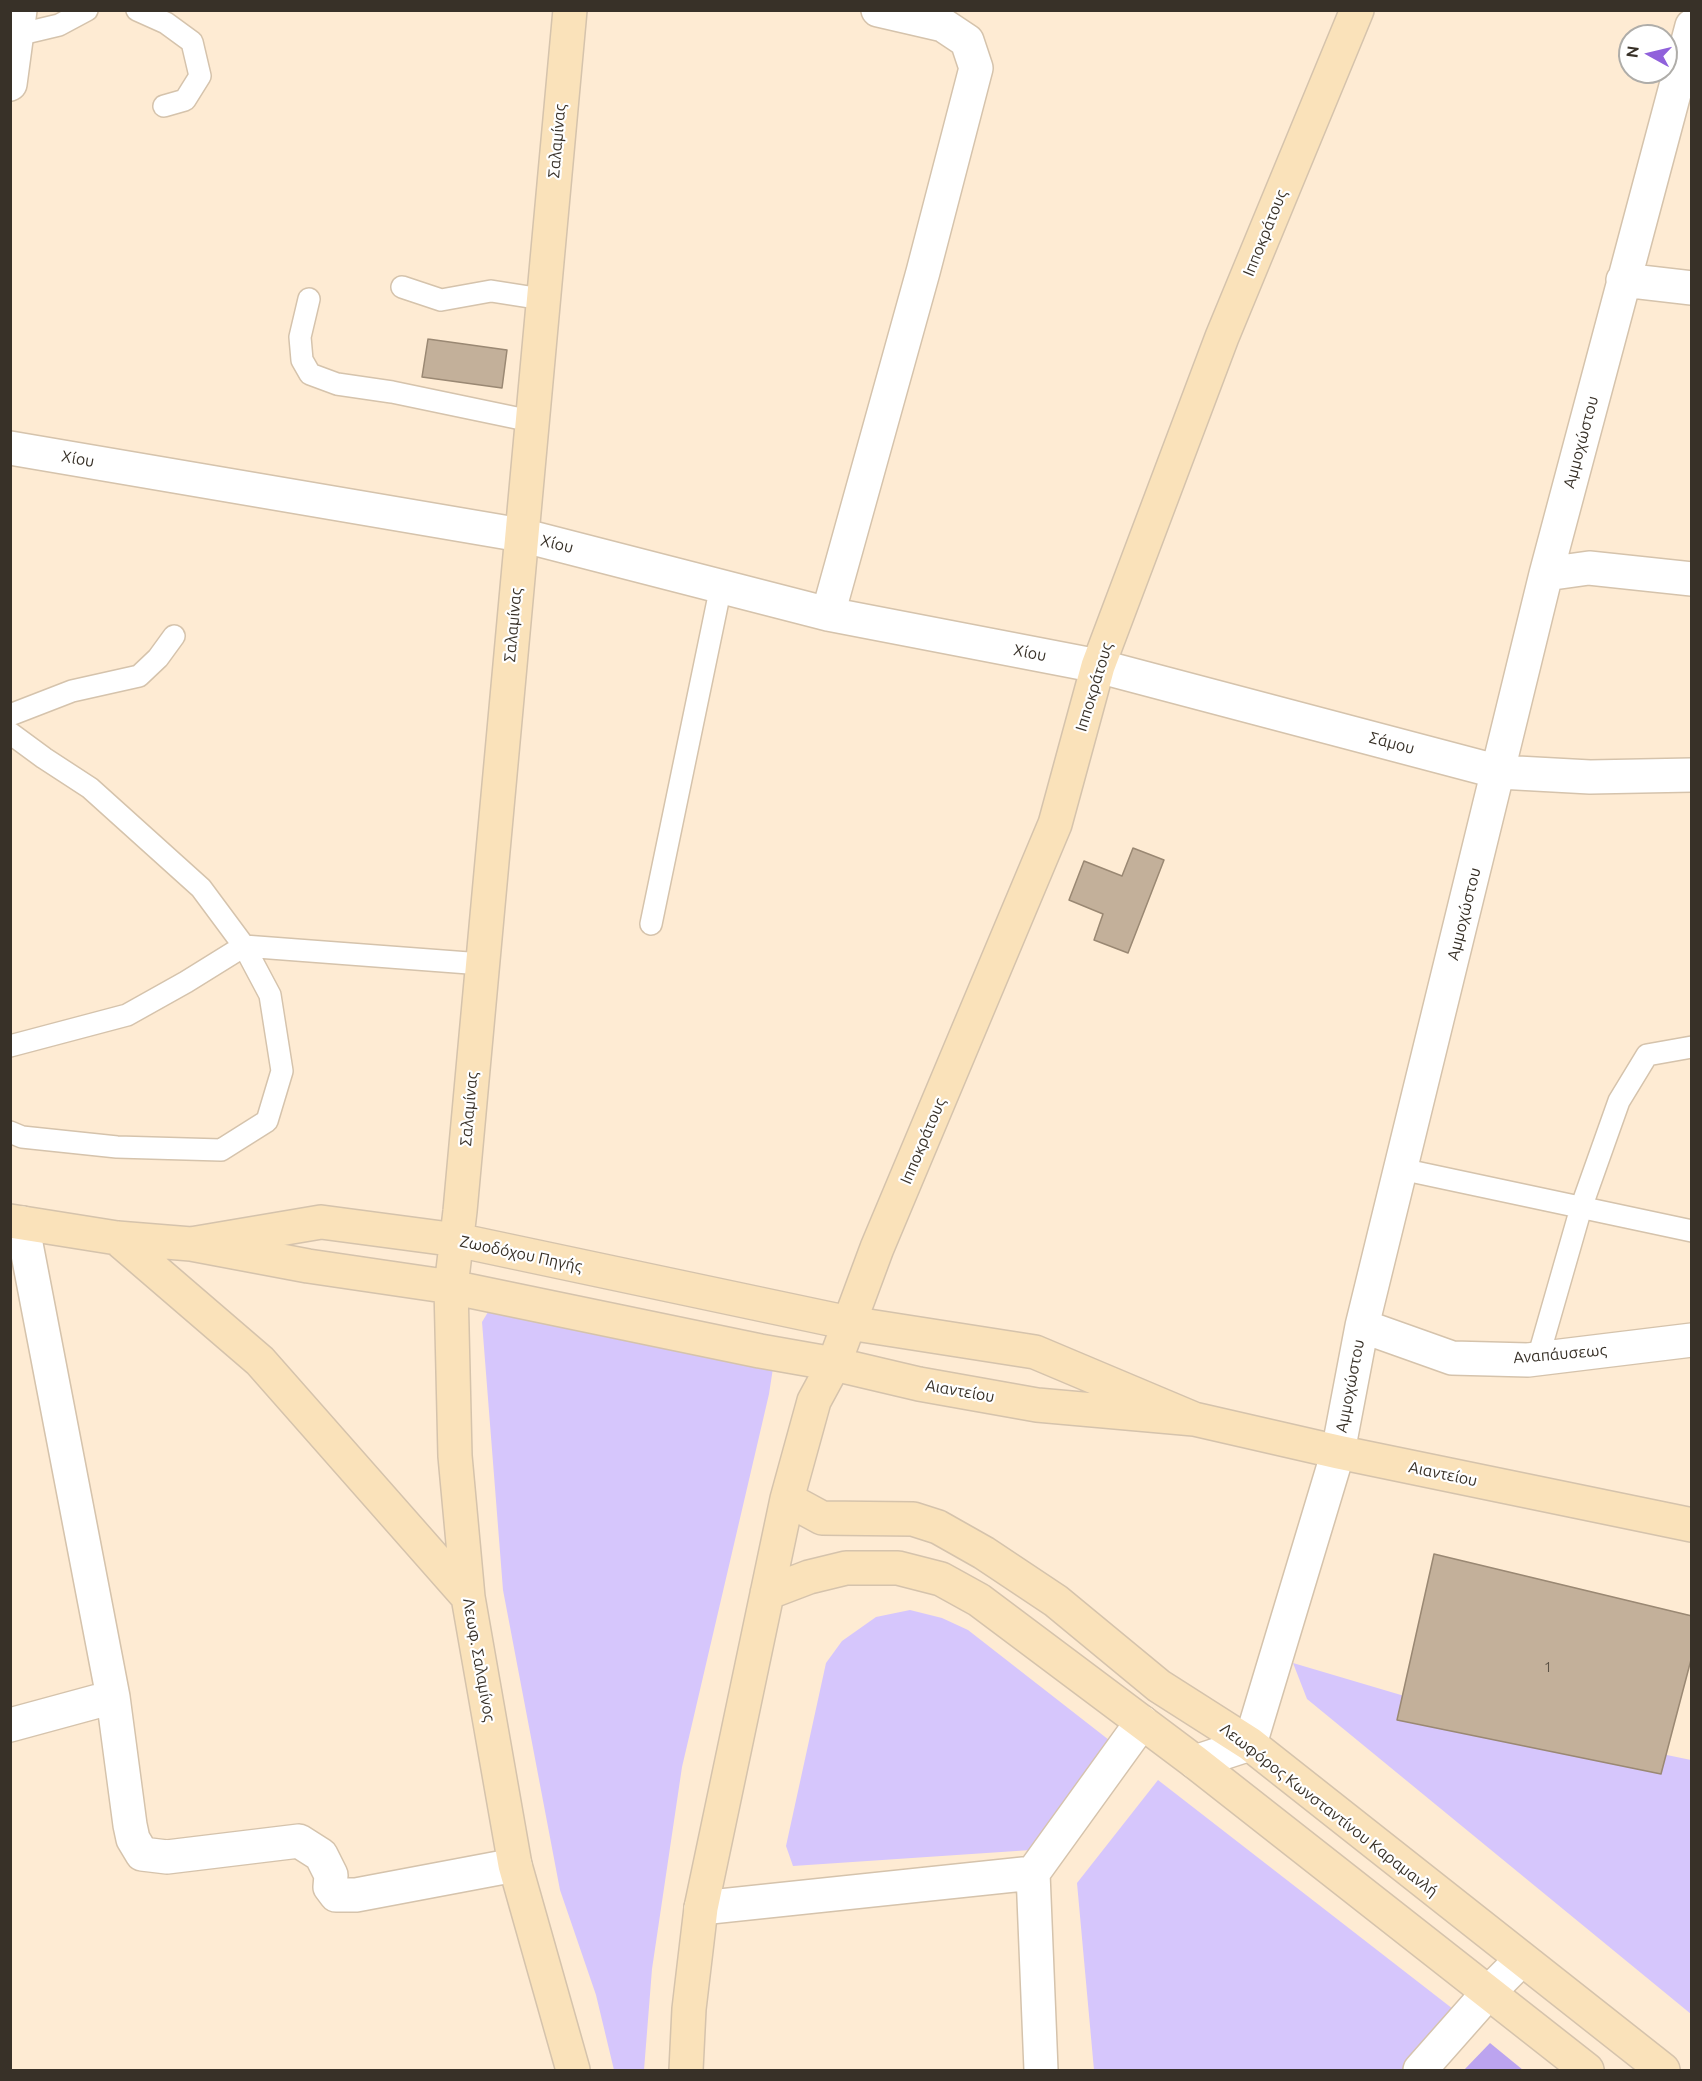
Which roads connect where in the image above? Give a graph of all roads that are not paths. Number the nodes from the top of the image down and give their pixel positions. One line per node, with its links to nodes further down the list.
1 (87, 10): 6 (lane)
2 (137, 10): 9 (lane)
3 (570, 10): 14 (main road, Σαλαμίνας)
4 (878, 10): 21 (street)
5 (1357, 10): 23 (main road, Ιπποκράτους)
6 (16, 26): 8 (street)
7 (1692, 26): 10 (street, Αμμοχώστου)
8 (10, 84)
9 (164, 106)
10 (1623, 280): 12 (street); 18 (street, Αμμοχώστου)
11 (402, 287): 14 (lane)
12 (1692, 288)
13 (309, 299): 15 (lane)
14 (542, 299): 15 (main road, Σαλαμίνας)
15 (531, 421): 17 (main road, Σαλαμίνας)
16 (10, 448): 17 (street, Χίου)
17 (521, 535): 20 (street, Χίου); 30 (main road, Σαλαμίνας)
18 (1546, 574): 19 (street); 26 (street, Αμμοχώστου)
19 (1692, 579)
20 (721, 586): 21 (street, Χίου); 28 (lane)
21 (828, 614): 23 (street, Χίου)
22 (174, 636): 24 (lane)
23 (1098, 666): 26 (street, Σάμου); 42 (main road, Ιπποκράτους)
24 (10, 715)
25 (10, 732): 29 (lane)
26 (1499, 772): 27 (street, Σάμου); 34 (street, Αμμοχώστου)
27 (1692, 776)
28 (651, 924)
29 (244, 946): 30 (lane); 31 (lane); 33 (lane)
30 (482, 964): 39 (main road, Σαλαμίνας)
31 (10, 1046)
32 (1692, 1047): 35 (lane)
33 (10, 1132)
34 (1401, 1169): 35 (lane); 43 (street, Αμμοχώστου)
35 (1581, 1208): 37 (lane); 45 (lane)
36 (16, 1222): 38 (main road, Ζωοδόχου Πηγής); 53 (street)
37 (1692, 1231)
38 (117, 1238): 40 (main road, Ζωοδόχου Πηγής); 52 (main road)
39 (457, 1240): 40 (main road, Ζωοδόχου Πηγής); 41 (main road, Λεωφ. Σαλαμίνος); 42 (main road, Ζωοδόχου Πηγής)
40 (191, 1245): 41 (main road, Ζωοδόχου Πηγής)
41 (451, 1287): 46 (main road, Ζωοδόχου Πηγής); 52 (main road, Λεωφ. Σαλαμίνος)
42 (849, 1323): 46 (main road, Ιπποκράτους); 47 (main road, Αιαντείου)
43 (1362, 1326): 45 (street, Αναπάυσεως); 48 (street, Αμμοχώστου)
44 (1692, 1340): 45 (street, Αναπάυσεως)
45 (1538, 1358)
46 (834, 1364): 47 (main road, Αιαντείου); 49 (main road)
47 (1194, 1419): 48 (main road, Αιαντείου)
48 (1338, 1452): 50 (main road, Αιαντείου); 56 (street, Αμμοχώστου)
49 (787, 1498): 51 (main road); 56 (main road, Λεωφόρος Κωνσταντίνου Καραμανλή)
50 (1692, 1525)
51 (767, 1593): 54 (main road); 60 (main road)
52 (468, 1597): 58 (main road, Λεωφ. Σαλαμίνος)
53 (113, 1697): 55 (street); 58 (street)
54 (1142, 1722): 57 (main road); 59 (street)
55 (10, 1725)
56 (1250, 1744): 57 (street); 61 (main road, Λεωφόρος Κωνσταντίνου Καραμανλή)
57 (1195, 1762): 63 (main road)
58 (515, 1865): 62 (main road, Λεωφ. Σαλαμίνος)
59 (1034, 1873): 60 (street); 67 (street)
60 (701, 1908): 66 (main road)
61 (1521, 1960): 63 (street); 70 (main road, Λεωφόρος Κωνσταντίνου Καραμανλή)
62 (545, 1972): 64 (main road, Λεωφ. Σαλαμίνος); 65 (main road)
63 (1488, 1993): 68 (street); 69 (main road)
64 (573, 2070)
65 (581, 2070)
66 (686, 2070)
67 (1041, 2070)
68 (1420, 2070)
69 (1587, 2070)
70 (1663, 2070)

